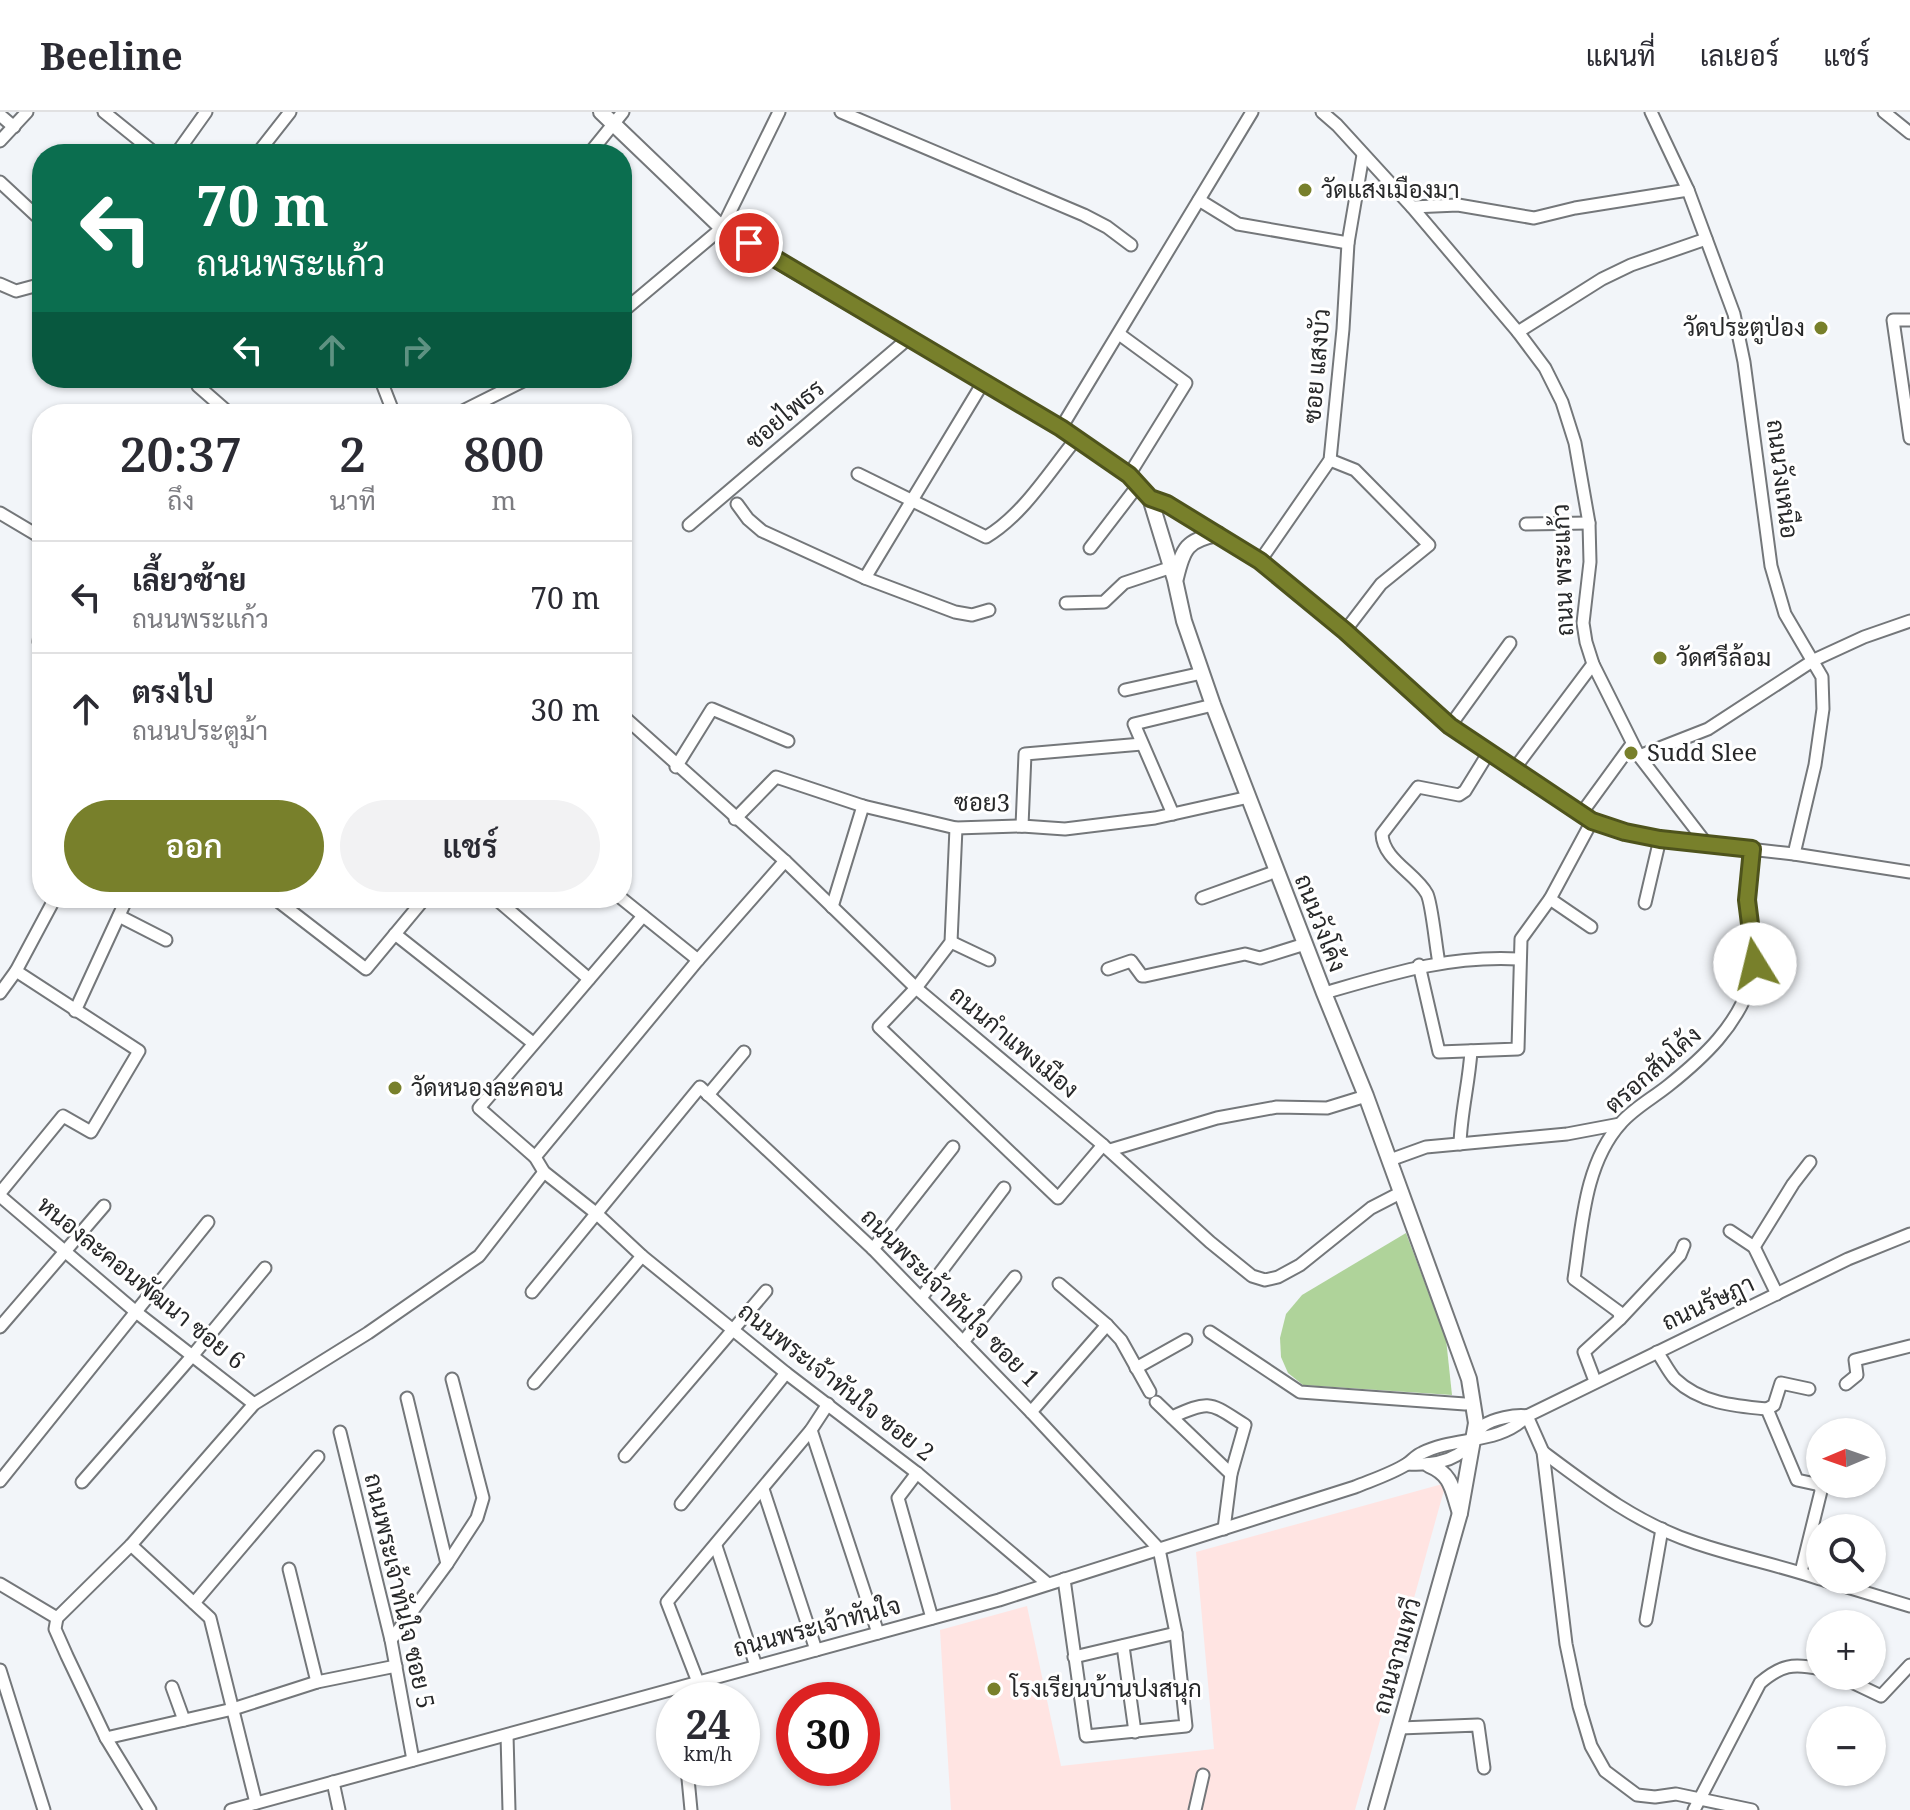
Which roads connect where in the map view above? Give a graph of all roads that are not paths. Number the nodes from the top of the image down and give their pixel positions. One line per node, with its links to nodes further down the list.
1 (27, 112): 14 (street)
2 (206, 112): 18 (street)
3 (290, 112): 19 (street)
4 (601, 112): 13 (main road)
5 (779, 112): 27 (street)
6 (841, 112): 30 (street)
7 (1252, 112): 24 (street)
8 (1322, 112): 21 (street, ถนน พระแก้ว)
9 (1651, 112): 23 (street, ถนนวังเหนือ)
10 (1884, 112): 15 (street)
11 (111, 114): 17 (street)
12 (0, 115): 14 (street)
13 (618, 118): 20 (street); 27 (main road)
14 (14, 127): 16 (street)
15 (1910, 133)
16 (0, 141)
17 (141, 144)
18 (183, 144)
19 (265, 144)
20 (597, 144)
21 (1363, 155): 25 (street, ถนน พระแก้ว); 29 (street, ซอย แสงบัว)
22 (0, 182): 26 (street)
23 (1688, 190): 25 (street); 28 (street, ถนนวังเหนือ)
24 (1199, 200): 29 (street); 36 (street)
25 (1412, 207): 35 (street, ถนน พระแก้ว)
26 (32, 212)
27 (722, 228): 33 (street); 37 (main road)
28 (1706, 239): 35 (street); 67 (street, ถนนวังเหนือ)
29 (1348, 243): 46 (street, ซอย แสงบัว)
30 (1131, 245)
31 (0, 284): 32 (street)
32 (32, 287)
33 (632, 304)
34 (1910, 320): 44 (street)
35 (1518, 332): 53 (street, ถนน พระแก้ว)
36 (1119, 334): 43 (street); 48 (street)
37 (910, 337): 38 (main road); 55 (street, ซอยไพธร)
38 (984, 381): 43 (main road); 50 (street)
39 (202, 388): 41 (street)
40 (509, 388): 42 (street)
41 (219, 404)
42 (477, 404)
43 (1061, 428): 45 (main road)
44 (1910, 438)
45 (1076, 439): 48 (main road); 50 (street)
46 (1330, 460): 59 (street, ซอย แสงบัว); 65 (street)
47 (858, 474): 50 (street)
48 (1134, 480): 49 (main road); 58 (street)
49 (1150, 498): 57 (street); 60 (main road, ถนนวังโค้ง)
50 (911, 501): 61 (street)
51 (737, 504): 61 (street)
52 (0, 513): 56 (street)
53 (1589, 523): 54 (street); 68 (street, ถนน พระแก้ว)
54 (1526, 524)
55 (689, 525)
56 (32, 532)
57 (1218, 534): 59 (street); 60 (main road)
58 (1090, 548)
59 (1260, 561): 65 (street)
60 (1174, 574): 62 (street); 69 (main road, ถนนวังโค้ง)
61 (865, 578): 63 (street)
62 (1066, 603)
63 (989, 610)
64 (1910, 621): 67 (street)
65 (1345, 631): 73 (street)
66 (1510, 643): 73 (street)
67 (1814, 660): 78 (street); 91 (street, ถนนวังเหนือ)
68 (1593, 664): 76 (street, ถนน พระแก้ว); 80 (street)
69 (1202, 673): 70 (street); 71 (main road, ถนนวังโค้ง)
70 (1125, 690)
71 (1213, 705): 75 (street); 81 (main road, ถนนวังโค้ง)
72 (632, 725): 79 (street, ถนนกำแพงเมือง)
73 (1450, 726): 77 (street)
74 (788, 741): 79 (street)
75 (1142, 744): 83 (street); 86 (street)
76 (1632, 744): 78 (street, ถนน พระแก้ว); 84 (street)
77 (1489, 752): 80 (street); 115 (street)
78 (1639, 756): 89 (street, ถนน พระแก้ว)
79 (676, 767): 85 (street, ถนนกำแพงเมือง)
80 (1515, 768): 84 (street)
81 (1249, 797): 83 (street, ซอย3); 93 (main road, ถนนวังโค้ง)
82 (863, 806): 85 (street, ซอย3); 87 (street, ซอย3); 99 (street)
83 (1173, 814): 86 (street, ซอย3)
84 (1587, 817): 88 (street); 96 (street)
85 (735, 819): 92 (street, ถนนกำแพงเมือง)
86 (1022, 826): 87 (street, ซอย3)
87 (956, 828): 110 (street)
88 (1660, 839): 89 (street); 97 (street)
89 (1706, 843): 90 (street)
90 (1752, 849): 91 (street); 129 (street, ตรอกสันโค้ง)
91 (1794, 854): 94 (street)
92 (785, 861): 99 (street, ถนนกำแพงเมือง); 113 (street)
93 (1277, 871): 95 (street); 111 (main road, ถนนวังโค้ง)
94 (1910, 872)
95 (1202, 898)
96 (1550, 899): 107 (street); 112 (street)
97 (1645, 903)
98 (632, 907): 106 (street)
99 (832, 907): 120 (street, ถนนกำแพงเมือง)
100 (50, 908): 118 (street)
101 (123, 908): 105 (street)
102 (287, 908): 108 (street)
103 (414, 908): 108 (street)
104 (511, 908): 119 (street)
105 (119, 916): 109 (street); 123 (street)
106 (643, 916): 113 (street); 119 (street, ถนนพระเจ้าทันใจ ซอย 2)
107 (1591, 927)
108 (395, 934): 124 (street)
109 (166, 940)
110 (951, 942): 114 (street); 120 (street)
111 (1305, 944): 117 (street); 122 (main road, ถนนวังโค้ง)
112 (1519, 959): 115 (street); 125 (street)
113 (698, 960): 133 (street)
114 (989, 960)
115 (1439, 963): 116 (street)
116 (1419, 965): 122 (street); 125 (street)
117 (1108, 969)
118 (16, 971): 121 (street); 123 (street)
119 (589, 979): 124 (street, ถนนพระเจ้าทันใจ ซอย 2)
120 (916, 988): 132 (street, ถนนกำแพงเมือง); 132 (street)
121 (0, 993)
122 (1324, 993): 128 (main road, ถนนวังโค้ง)
123 (75, 1011): 139 (street)
124 (533, 1043): 133 (street, ถนนพระเจ้าทันใจ ซอย 2)
125 (1471, 1051): 130 (street)
126 (744, 1052): 127 (street)
127 (704, 1091): 141 (street); 147 (street, ถนนพระเจ้าทันใจ ซอย 1)
128 (1366, 1096): 132 (street); 134 (main road, ถนนวังโค้ง)
129 (1620, 1124): 130 (street); 158 (street, ตรอกสันโค้ง)
130 (1460, 1144): 134 (street)
131 (953, 1147): 147 (street)
132 (1106, 1148): 138 (street, ถนนกำแพงเมือง)
133 (535, 1157): 136 (street, ถนนพระเจ้าทันใจ ซอย 2)
134 (1390, 1160): 138 (main road, ถนนวังโค้ง)
135 (1810, 1162): 146 (street)
136 (544, 1172): 141 (street, ถนนพระเจ้าทันใจ ซอย 2); 177 (street, หนองละคอนพัฒนา ซอย 6)
137 (1004, 1188): 156 (street)
138 (1402, 1192): 168 (main road, ถนนวังโค้ง)
139 (0, 1194): 148 (street, หนองละคอนพัฒนา ซอย 6)
140 (104, 1206): 148 (street)
141 (597, 1214): 149 (street, ถนนพระเจ้าทันใจ ซอย 2); 154 (street)
142 (208, 1222): 157 (street)
143 (1730, 1231): 146 (street)
144 (1910, 1234): 155 (street, ถนนรัษฎา)
145 (1684, 1245): 158 (street)
146 (1754, 1247): 155 (street)
147 (873, 1249): 156 (street, ถนนพระเจ้าทันใจ ซอย 1)
148 (65, 1252): 157 (street, หนองละคอนพัฒนา ซอย 6); 160 (street)
149 (642, 1256): 161 (street, ถนนพระเจ้าทันใจ ซอย 2); 173 (street)
150 (265, 1268): 167 (street)
151 (1015, 1277): 164 (street)
152 (1059, 1284): 159 (street)
153 (766, 1291): 161 (street)
154 (532, 1292)
155 (1777, 1294): 166 (street, ถนนรัษฎา)
156 (921, 1298): 164 (street, ถนนพระเจ้าทันใจ ซอย 1)
157 (136, 1312): 167 (street, หนองละคอนพัฒนา ซอย 6); 194 (street)
158 (1620, 1319): 172 (street)
159 (1107, 1325): 169 (street); 181 (street)
160 (0, 1327)
161 (734, 1329): 170 (street, ถนนพระเจ้าทันใจ ซอย 2); 188 (street)
162 (1210, 1332): 179 (street)
163 (1186, 1340): 169 (street)
164 (963, 1342): 181 (street, ถนนพระเจ้าทันใจ ซอย 1)
165 (1910, 1346): 174 (street)
166 (1657, 1352): 172 (street, ถนนรัษฎา); 180 (street)
167 (193, 1355): 177 (street, หนองละคอนพัฒนา ซอย 6); 195 (street)
168 (1463, 1360): 179 (main road, ถนนวังโค้ง); 186 (main road, ถนนวังโค้ง)
169 (1136, 1368): 183 (street)
170 (786, 1373): 178 (street, ถนนพระเจ้าทันใจ ซอย 2); 197 (street)
171 (452, 1379): 204 (street)
172 (1595, 1381): 182 (street, ถนนรัษฎา)
173 (534, 1383)
174 (1846, 1384)
175 (1809, 1389): 180 (street)
176 (407, 1398): 204 (street)
177 (254, 1404): 201 (street, หนองละคอนพัฒนา ซอย 6)
178 (828, 1404): 184 (street); 192 (street, ถนนพระเจ้าทันใจ ซอย 2)
179 (1465, 1404): 186 (main road, ถนนวังโค้ง)
180 (1767, 1409): 206 (street)
181 (1031, 1412): 203 (street, ถนนพระเจ้าทันใจ ซอย 1)
182 (1527, 1416): 186 (street, ถนนรัษฎา); 187 (street)
183 (1172, 1417): 193 (street); 193 (street)
184 (811, 1430): 196 (street); 217 (street)
185 (340, 1432): 219 (street, ถนนพระเจ้าทันใจ ซอย 5)
186 (1474, 1441): 190 (street, ถนนพระเจ้าทันใจ); 191 (street, ถนนพระเจ้าทันใจ); 198 (main road, ถนนจามเทวี)
187 (1543, 1452): 200 (street); 245 (street)
188 (625, 1456)
189 (318, 1457): 212 (street)
190 (1407, 1464): 191 (street, ถนนพระเจ้าทันใจ); 199 (street, ถนนพระเจ้าทันใจ)
191 (1429, 1465): 198 (main road)
192 (917, 1473): 210 (street, ถนนพระเจ้าทันใจ ซอย 2); 215 (street)
193 (1231, 1474): 199 (street)
194 (0, 1481)
195 (82, 1482)
196 (763, 1489): 202 (street); 221 (street)
197 (681, 1504)
198 (1460, 1513): 235 (main road, ถนนจามเทวี)
199 (1224, 1529): 203 (street, ถนนพระเจ้าทันใจ)
200 (1662, 1529): 206 (street); 216 (street)
201 (131, 1545): 212 (street); 214 (street, หนองละคอนพัฒนา ซอย 6)
202 (716, 1546): 225 (street); 229 (street)
203 (1159, 1549): 208 (street, ถนนพระเจ้าทันใจ); 218 (street)
204 (447, 1564): 219 (street)
205 (289, 1569): 228 (street)
206 (1801, 1572): 207 (street)
207 (1806, 1574)
208 (1064, 1579): 210 (street, ถนนพระเจ้าทันใจ); 222 (street)
209 (0, 1584): 214 (street)
210 (1048, 1584): 215 (street, ถนนพระเจ้าทันใจ)
211 (1871, 1594): 213 (street)
212 (194, 1603): 233 (street)
213 (1910, 1606)
214 (57, 1618): 238 (street)
215 (932, 1618): 217 (street, ถนนพระเจ้าทันใจ)
216 (1646, 1620)
217 (878, 1633): 221 (street, ถนนพระเจ้าทันใจ)
218 (1176, 1633): 220 (street); 236 (street)
219 (391, 1640): 224 (street, ถนนพระเจ้าทันใจ ซอย 5)
220 (1123, 1646): 222 (street); 236 (street)
221 (816, 1650): 225 (street, ถนนพระเจ้าทันใจ)
222 (1074, 1657): 236 (street)
223 (1910, 1665): 231 (street)
224 (396, 1666): 228 (street); 239 (street, ถนนพระเจ้าทันใจ ซอย 5)
225 (756, 1666): 229 (street, ถนนพระเจ้าทันใจ)
226 (1806, 1667): 245 (street)
227 (0, 1670): 246 (street)
228 (317, 1682): 233 (street)
229 (698, 1682)
230 (172, 1687): 234 (street)
231 (1868, 1690)
232 (656, 1700): 237 (street, ถนนพระเจ้าทันใจ)
233 (233, 1709): 234 (street); 244 (street)
234 (184, 1720): 238 (street)
235 (1400, 1728): 240 (street); 253 (main road, ถนนจามเทวี)
236 (1135, 1732)
237 (507, 1735): 239 (street, ถนนพระเจ้าทันใจ); 250 (street)
238 (106, 1738): 247 (street)
239 (413, 1760): 242 (street, ถนนพระเจ้าทันใจ)
240 (1484, 1768)
241 (1203, 1775): 252 (street)
242 (333, 1782): 244 (street, ถนนพระเจ้าทันใจ); 249 (street)
243 (689, 1786): 251 (street)
244 (256, 1803): 248 (street, ถนนพระเจ้าทันใจ)
245 (1697, 1804): 254 (street)
246 (44, 1810)
247 (150, 1810)
248 (231, 1810)
249 (339, 1810)
250 (509, 1810)
251 (691, 1810)
252 (1195, 1810)
253 (1376, 1810)
254 (1752, 1810)

